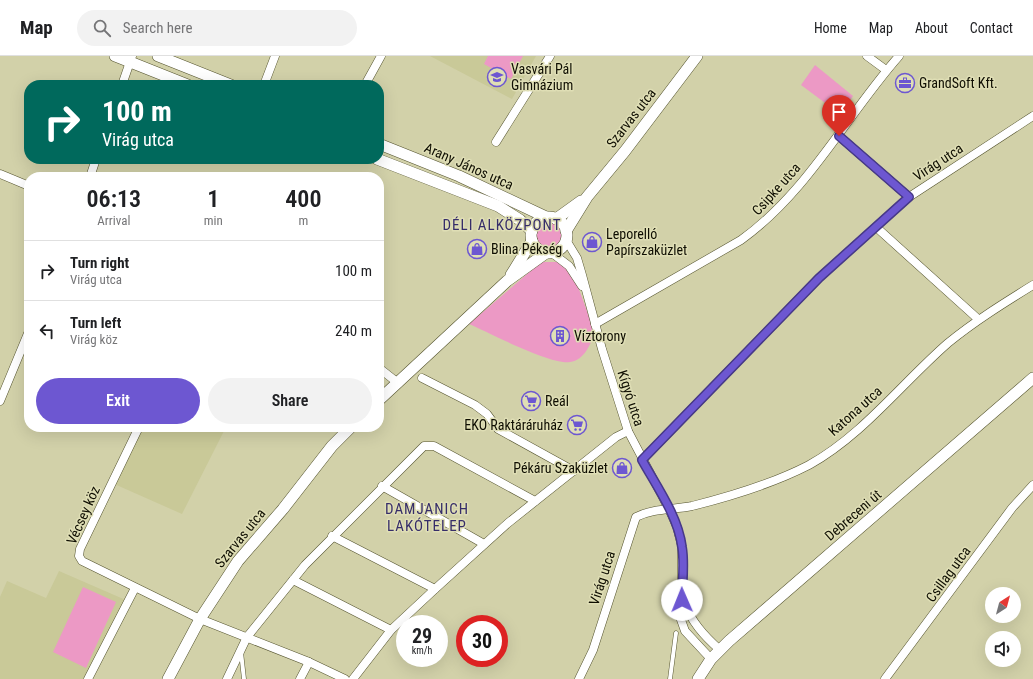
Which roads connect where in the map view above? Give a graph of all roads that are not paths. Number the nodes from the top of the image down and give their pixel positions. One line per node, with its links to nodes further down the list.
1 (115, 56): 9 (street)
2 (158, 56): 13 (street)
3 (275, 56): 14 (street)
4 (381, 56): 15 (street)
5 (550, 56): 18 (street)
6 (697, 56): 23 (street, Szarvas utca)
7 (867, 56): 10 (street)
8 (899, 56): 10 (street, Csipke utca)
9 (131, 59): 11 (street); 12 (street)
10 (886, 70): 17 (street, Csipke utca)
11 (124, 80)
12 (177, 80)
13 (218, 80)
14 (266, 80)
15 (368, 80)
16 (1033, 116): 24 (street, Virág utca)
17 (839, 136): 24 (street); 34 (street, Csipke utca)
18 (496, 142)
19 (384, 146): 25 (street, Arany János utca)
20 (384, 162): 27 (street, Arany János utca)
21 (0, 174): 22 (street)
22 (24, 184)
23 (587, 197): 25 (street, Szarvas utca); 28 (street, Szarvas utca)
24 (909, 197): 26 (street, Virág utca)
25 (551, 218): 27 (street); 28 (street)
26 (876, 228): 33 (street); 45 (street, Virág utca)
27 (532, 236): 29 (street); 30 (street)
28 (566, 236): 29 (street); 32 (street, Kígyó utca)
29 (549, 253): 30 (street); 32 (street, Kígyó utca)
30 (507, 281): 39 (street)
31 (1033, 285): 33 (street, Katona utca)
32 (585, 292): 34 (street, Kígyó utca)
33 (978, 319): 50 (street, Katona utca)
34 (595, 324): 42 (street, Kígyó utca)
35 (24, 343): 41 (street)
36 (384, 372): 39 (street)
37 (422, 378): 46 (street)
38 (1033, 378): 62 (street, Debreceni út)
39 (398, 383): 40 (street)
40 (384, 396)
41 (0, 401)
42 (628, 431): 45 (street, Kígyó utca); 46 (street)
43 (137, 432): 54 (street, Vécsey köz)
44 (346, 432): 57 (street, Szarvas utca)
45 (642, 460): 50 (street, Kígyó utca)
46 (574, 471): 49 (street)
47 (1033, 485): 75 (street, Csillag utca)
48 (382, 486): 49 (street); 51 (street); 52 (street)
49 (535, 501): 52 (street)
50 (669, 508): 56 (street, Kígyó utca); 72 (street, Virág utca)
51 (332, 536): 53 (street); 55 (street)
52 (484, 544): 55 (street)
53 (292, 580): 58 (street); 60 (street)
54 (135, 588): 57 (street, Vécsey köz); 65 (street)
55 (435, 589): 58 (street)
56 (682, 600): 62 (street, Kígyó utca); 63 (street, Kígyó utca)
57 (200, 619): 60 (street, Vécsey köz); 66 (street, Szarvas utca)
58 (391, 630): 71 (street)
59 (676, 633): 73 (lane)
60 (247, 637): 61 (street); 64 (street, Vécsey köz)
61 (241, 649): 67 (street); 68 (lane)
62 (720, 650): 63 (street, Debreceni út)
63 (711, 659): 74 (street, Debreceni út)
64 (309, 662): 69 (street); 70 (street, Vécsey köz)
65 (88, 679)
66 (168, 679)
67 (227, 679)
68 (244, 679)
69 (300, 679)
70 (345, 679)
71 (353, 679)
72 (579, 679)
73 (671, 679)
74 (698, 679)
75 (885, 679)

